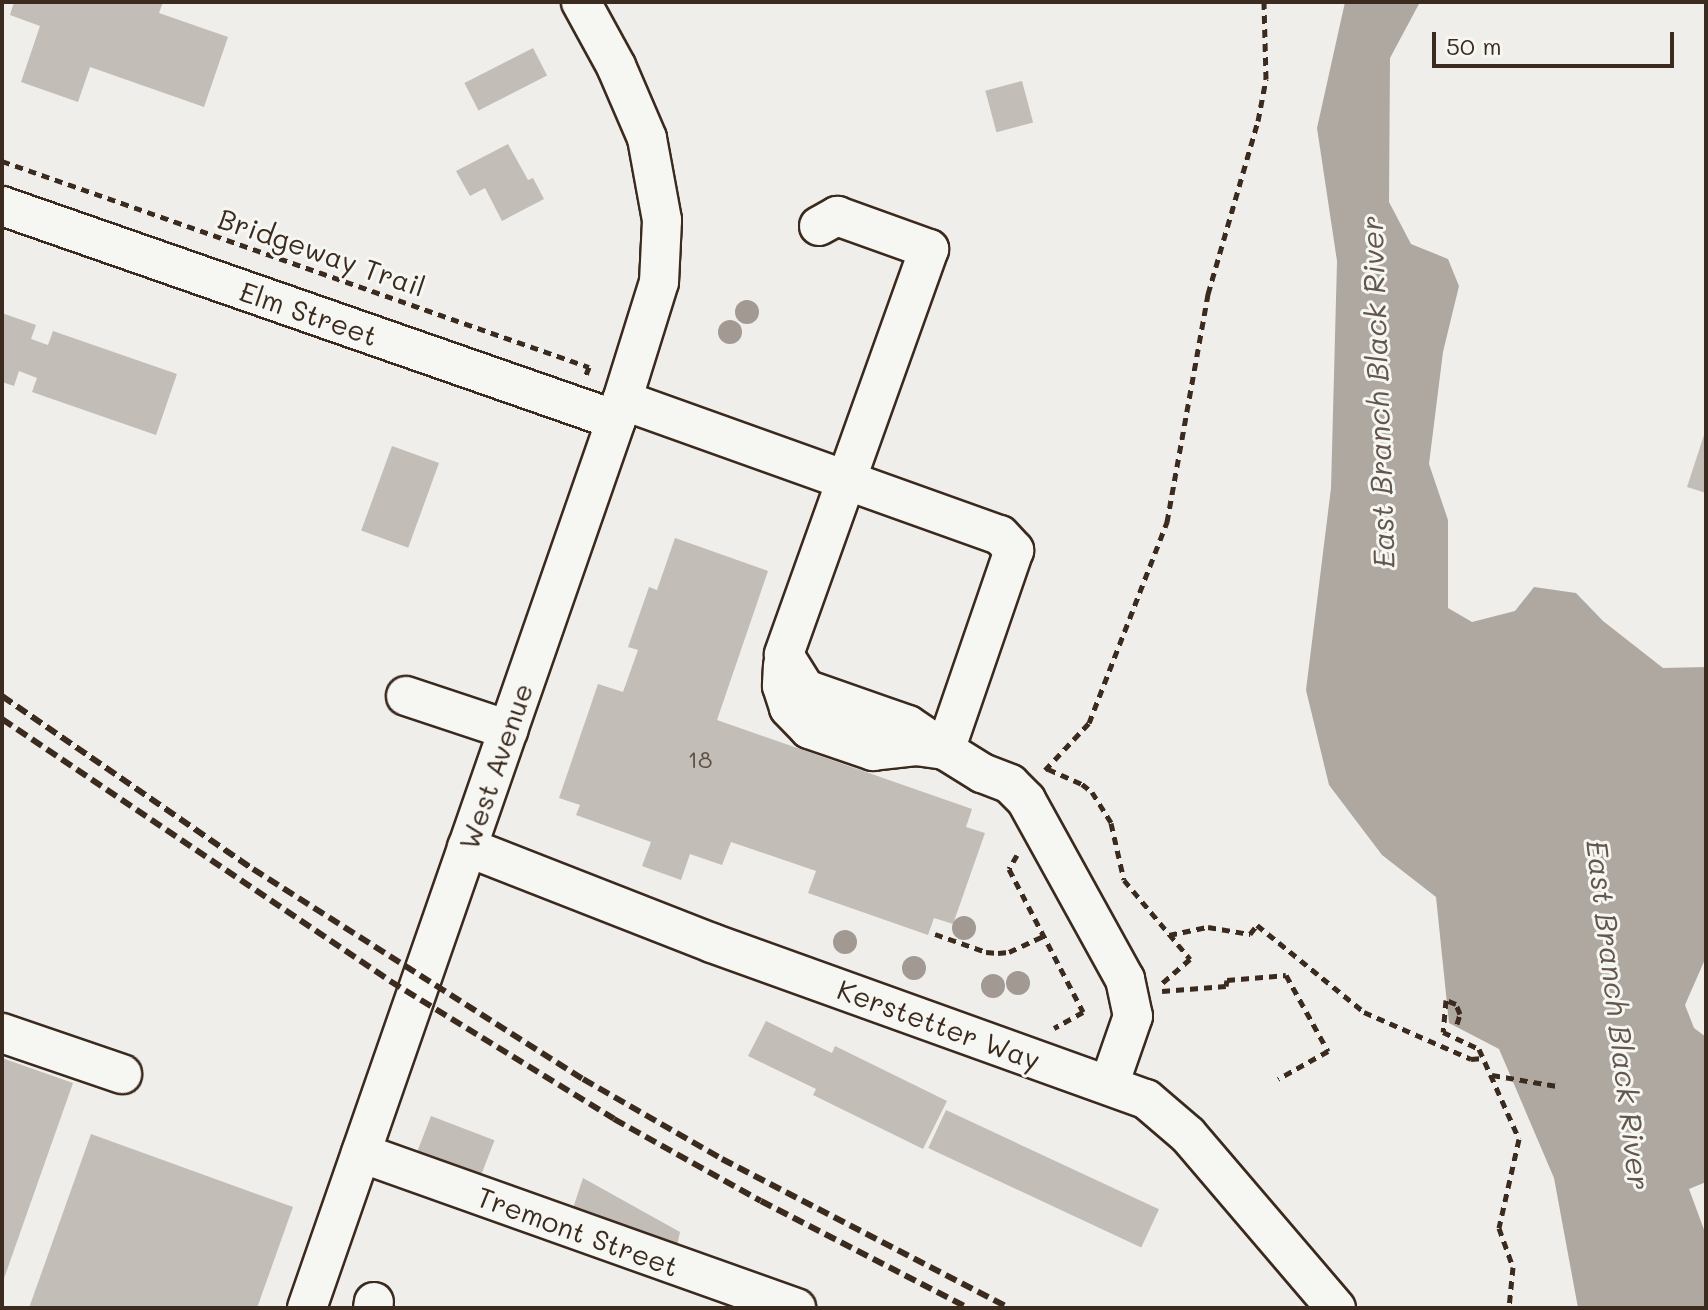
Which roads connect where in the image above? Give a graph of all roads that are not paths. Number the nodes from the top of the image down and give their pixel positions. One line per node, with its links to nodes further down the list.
1 (581, 2): 4 (street, West Avenue)
2 (2, 206): 4 (street, Elm Street)
3 (819, 226): 5 (street)
4 (619, 410): 5 (street, Elm Street); 7 (street, West Avenue)
5 (848, 480): 8 (street); 8 (street, Elm Street)
6 (406, 696): 7 (street)
7 (508, 730): 9 (street, West Avenue)
8 (945, 750): 12 (street)
9 (467, 847): 12 (street, Kerstetter Way); 13 (street, West Avenue)
10 (2, 1033): 11 (street)
11 (122, 1074)
12 (1109, 1085): 16 (street, Kerstetter Way)
13 (361, 1153): 14 (street, West Avenue); 15 (street, Tremont Street)
14 (307, 1308)
15 (796, 1308)
16 (1336, 1308)

